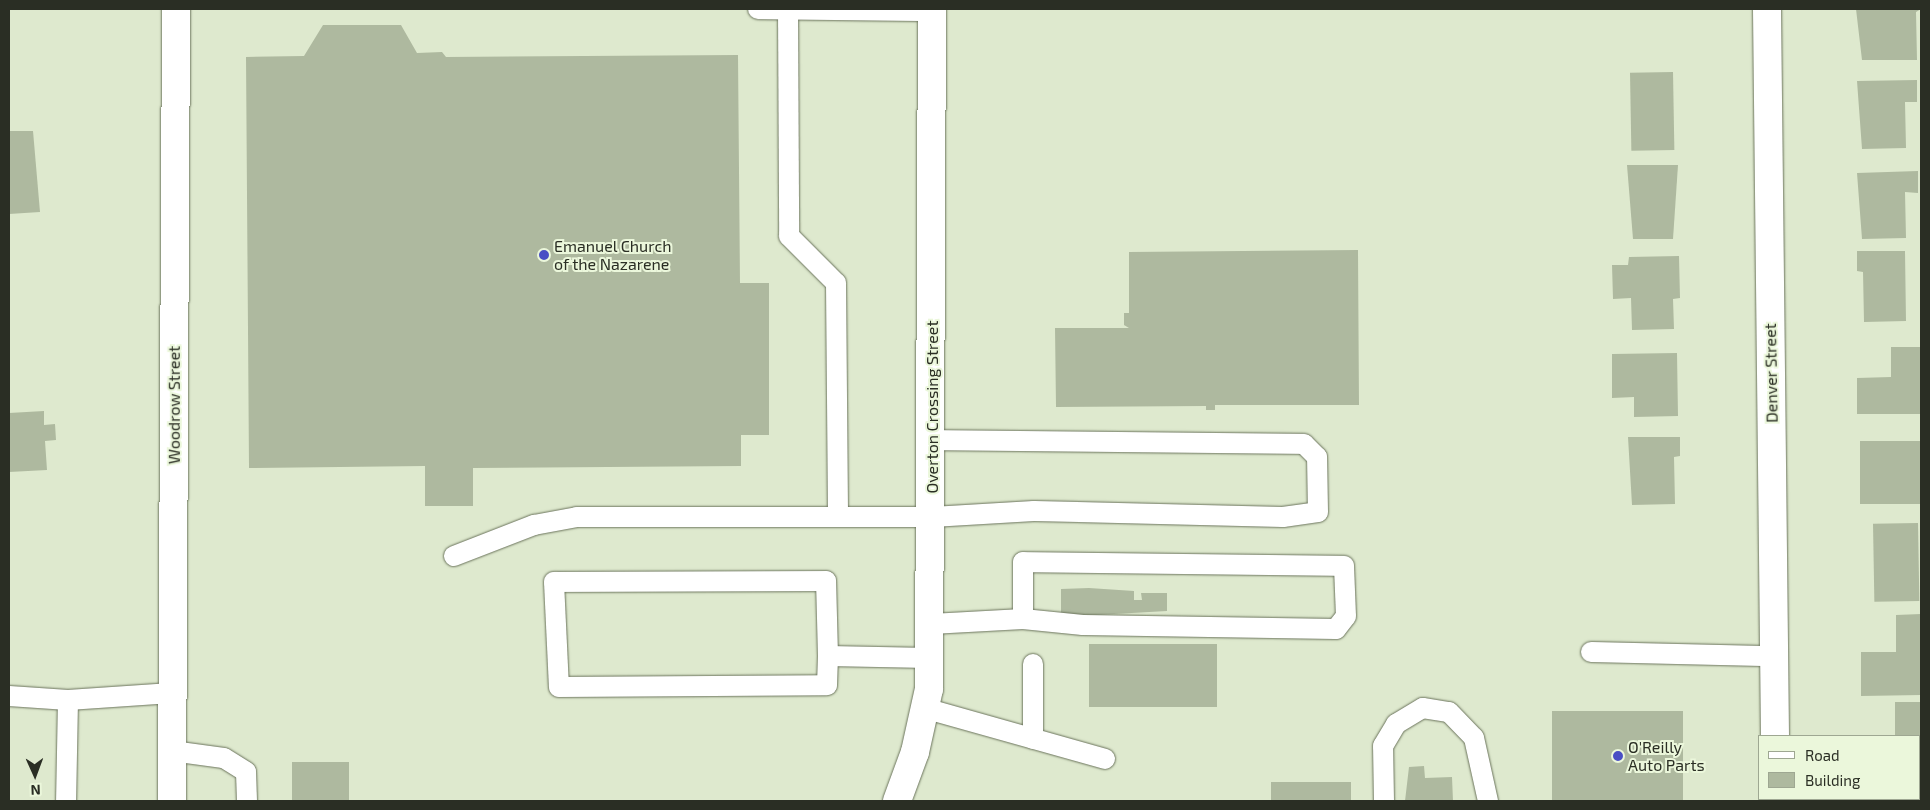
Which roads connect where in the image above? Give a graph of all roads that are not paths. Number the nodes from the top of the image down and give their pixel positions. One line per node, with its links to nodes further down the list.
1 (176, 9): 17 (street, Woodrow Street)
2 (758, 9): 3 (lane)
3 (788, 9): 5 (lane); 7 (lane)
4 (1767, 9): 14 (street, Denver Street)
5 (932, 10): 6 (street, Overton Crossing Street)
6 (932, 440): 8 (street, Overton Crossing Street); 8 (lane)
7 (838, 515): 8 (lane); 9 (lane)
8 (932, 517): 11 (street, Overton Crossing Street)
9 (454, 556)
10 (1023, 619): 10 (lane); 11 (lane)
11 (931, 624): 15 (street, Overton Crossing Street)
12 (1591, 652): 14 (lane)
13 (828, 656): 13 (lane); 15 (lane)
14 (1774, 656): 21 (street, Denver Street)
15 (930, 658): 20 (street, Overton Crossing Street)
16 (1033, 664): 22 (lane)
17 (172, 693): 19 (lane); 23 (street, Woodrow Street)
18 (9, 696): 19 (lane)
19 (68, 700): 25 (lane)
20 (924, 708): 22 (lane); 28 (street, Overton Crossing Street)
21 (1775, 735)
22 (1033, 739): 24 (lane)
23 (172, 751): 26 (street, Woodrow Street); 27 (lane)
24 (1105, 759)
25 (66, 801)
26 (172, 801)
27 (247, 801)
28 (897, 801)
29 (1384, 801): 30 (lane)
30 (1488, 801)

